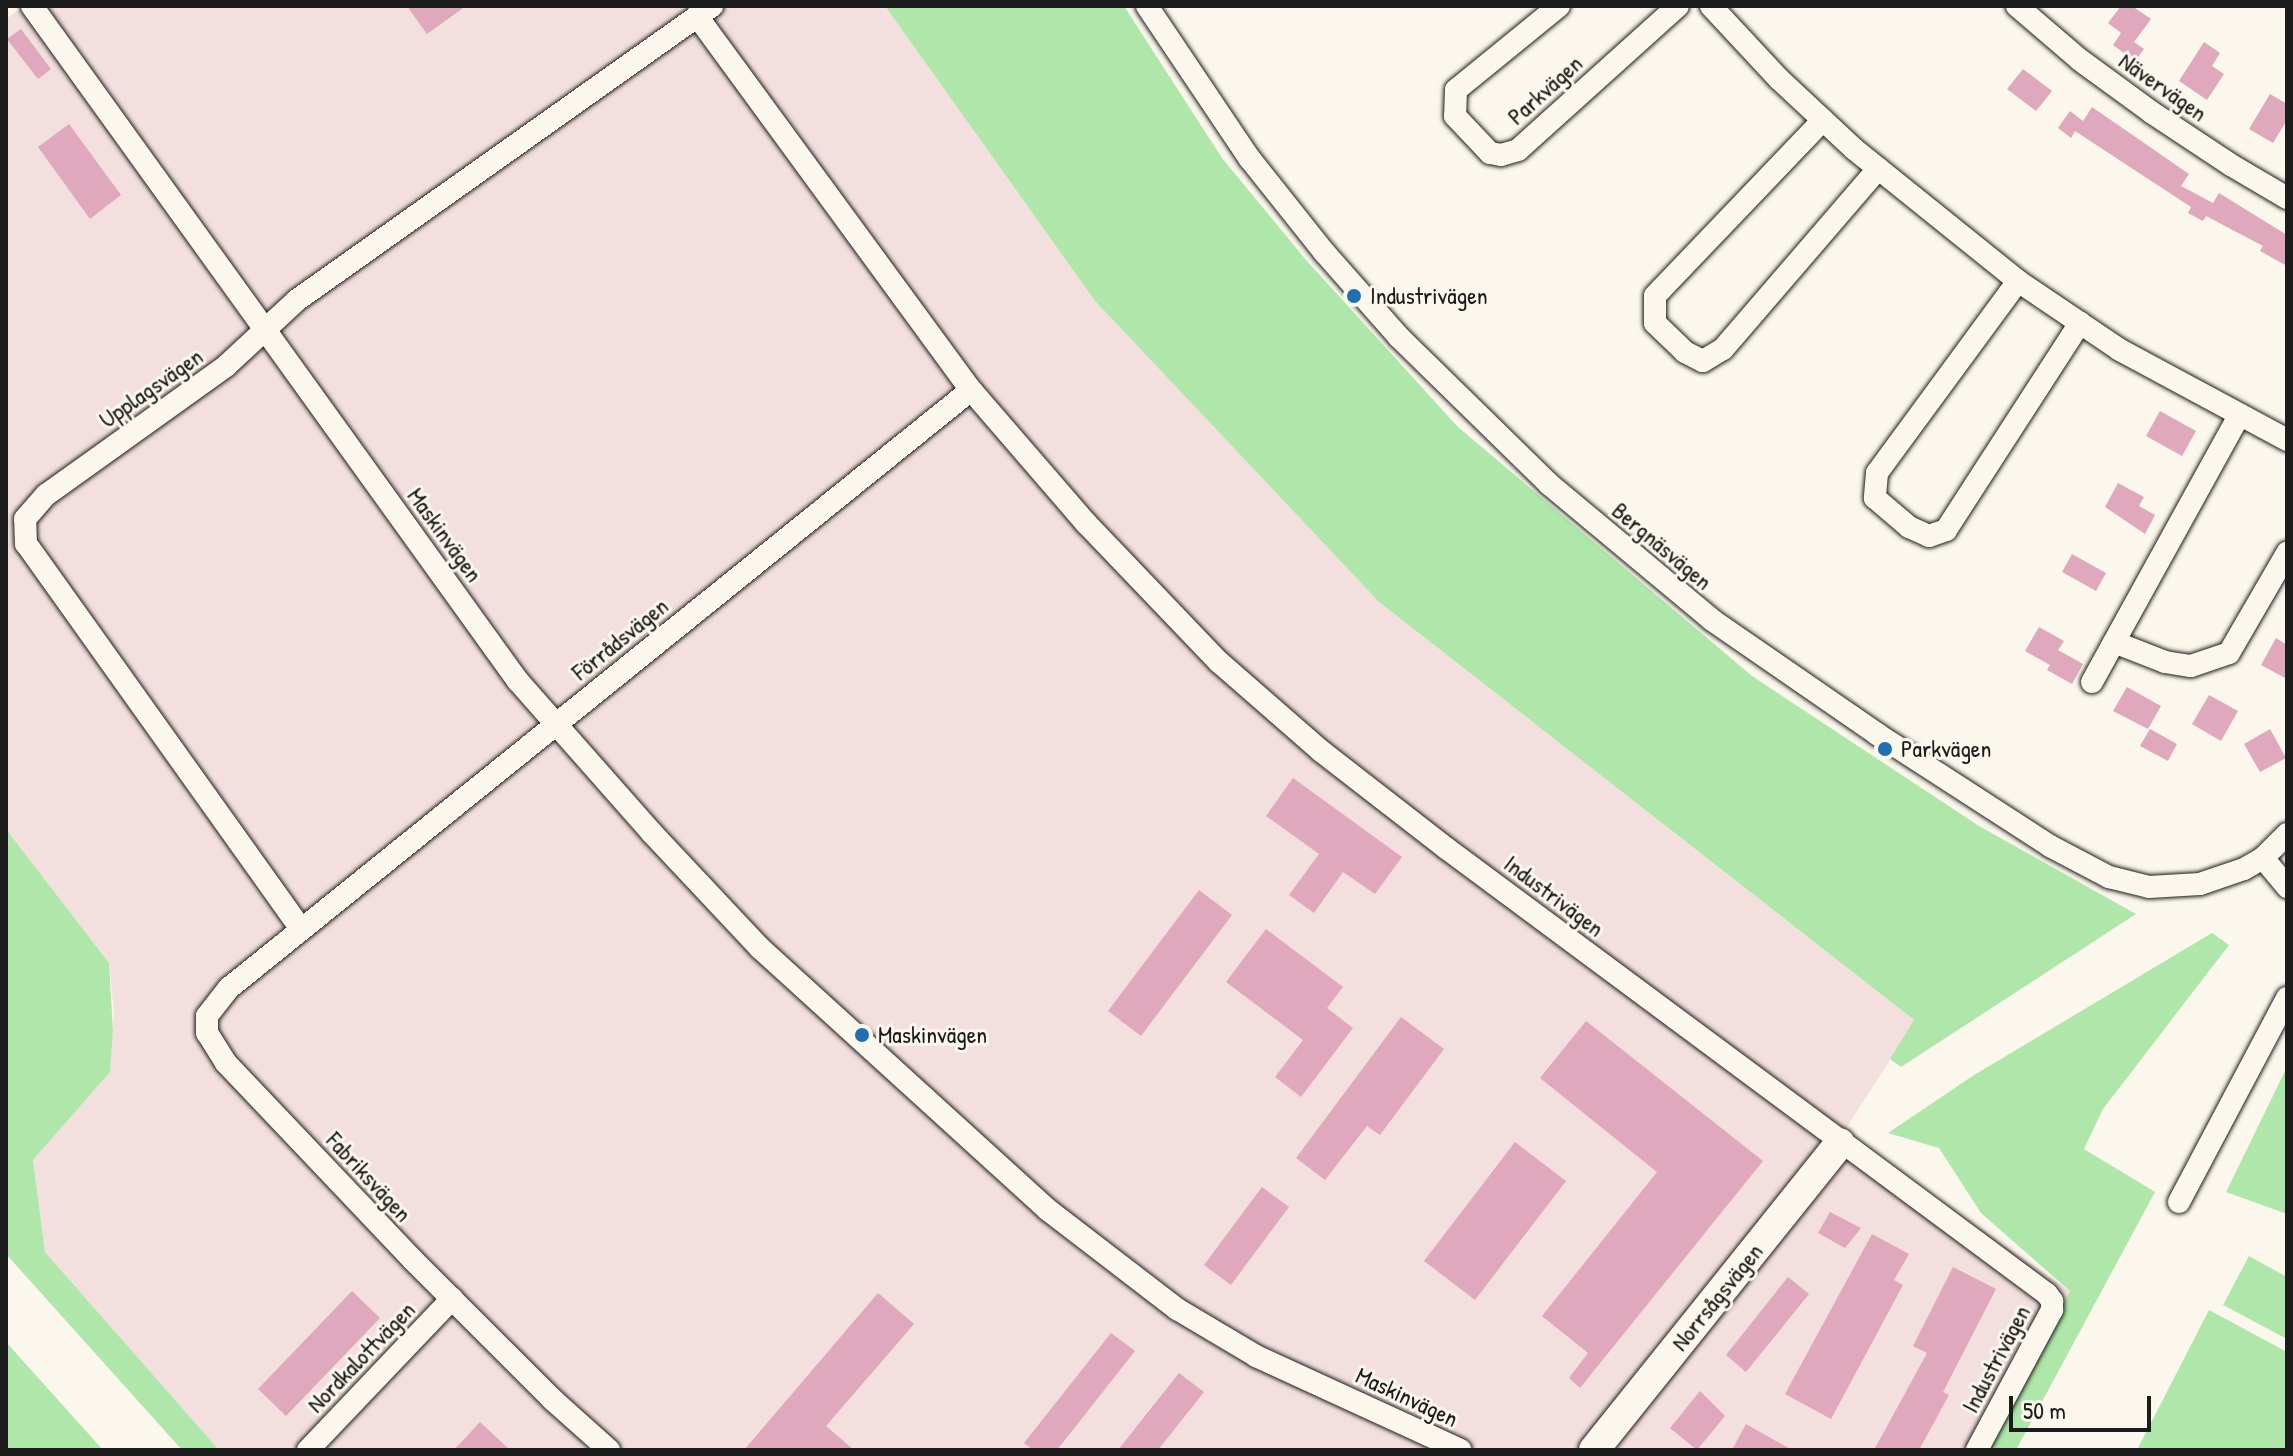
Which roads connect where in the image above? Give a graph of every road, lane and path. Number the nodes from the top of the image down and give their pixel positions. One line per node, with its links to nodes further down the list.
1 (32, 6): 13 (street, Maskinvägen)
2 (1147, 6): 22 (street, Bergnäsvägen)
3 (1559, 6): 4 (street, Parkvägen)
4 (1678, 6)
5 (1711, 6): 8 (street)
6 (2017, 6): 10 (street, Nävervägen)
7 (705, 11): 13 (street, Upplagsvägen); 14 (street, Industrivägen)
8 (1823, 120): 9 (street); 9 (street)
9 (1878, 169): 11 (street)
10 (2287, 198)
11 (2018, 281): 12 (street); 12 (street)
12 (2080, 323): 15 (street)
13 (265, 330): 20 (street, Maskinvägen); 24 (street, Upplagsvägen)
14 (971, 390): 20 (street, Förrådsvägen); 26 (street, Industrivägen)
15 (2239, 416): 16 (street); 18 (street)
16 (2287, 440)
17 (2287, 553): 18 (street)
18 (2114, 642): 19 (street)
19 (2092, 682)
20 (555, 724): 24 (street, Förrådsvägen); 31 (street, Maskinvägen)
21 (2287, 834): 22 (street, Bergnäsvägen)
22 (2263, 858): 23 (street)
23 (2287, 887)
24 (301, 929): 28 (street, Fabriksvägen)
25 (2287, 998): 27 (street)
26 (1840, 1143): 32 (street, Norrsågsvägen); 33 (street, Industrivägen)
27 (2179, 1202)
28 (452, 1299): 29 (street, Nordkalottvägen); 30 (street, Fabriksvägen)
29 (308, 1450)
30 (609, 1450)
31 (1460, 1450)
32 (1594, 1450)
33 (1977, 1450)

